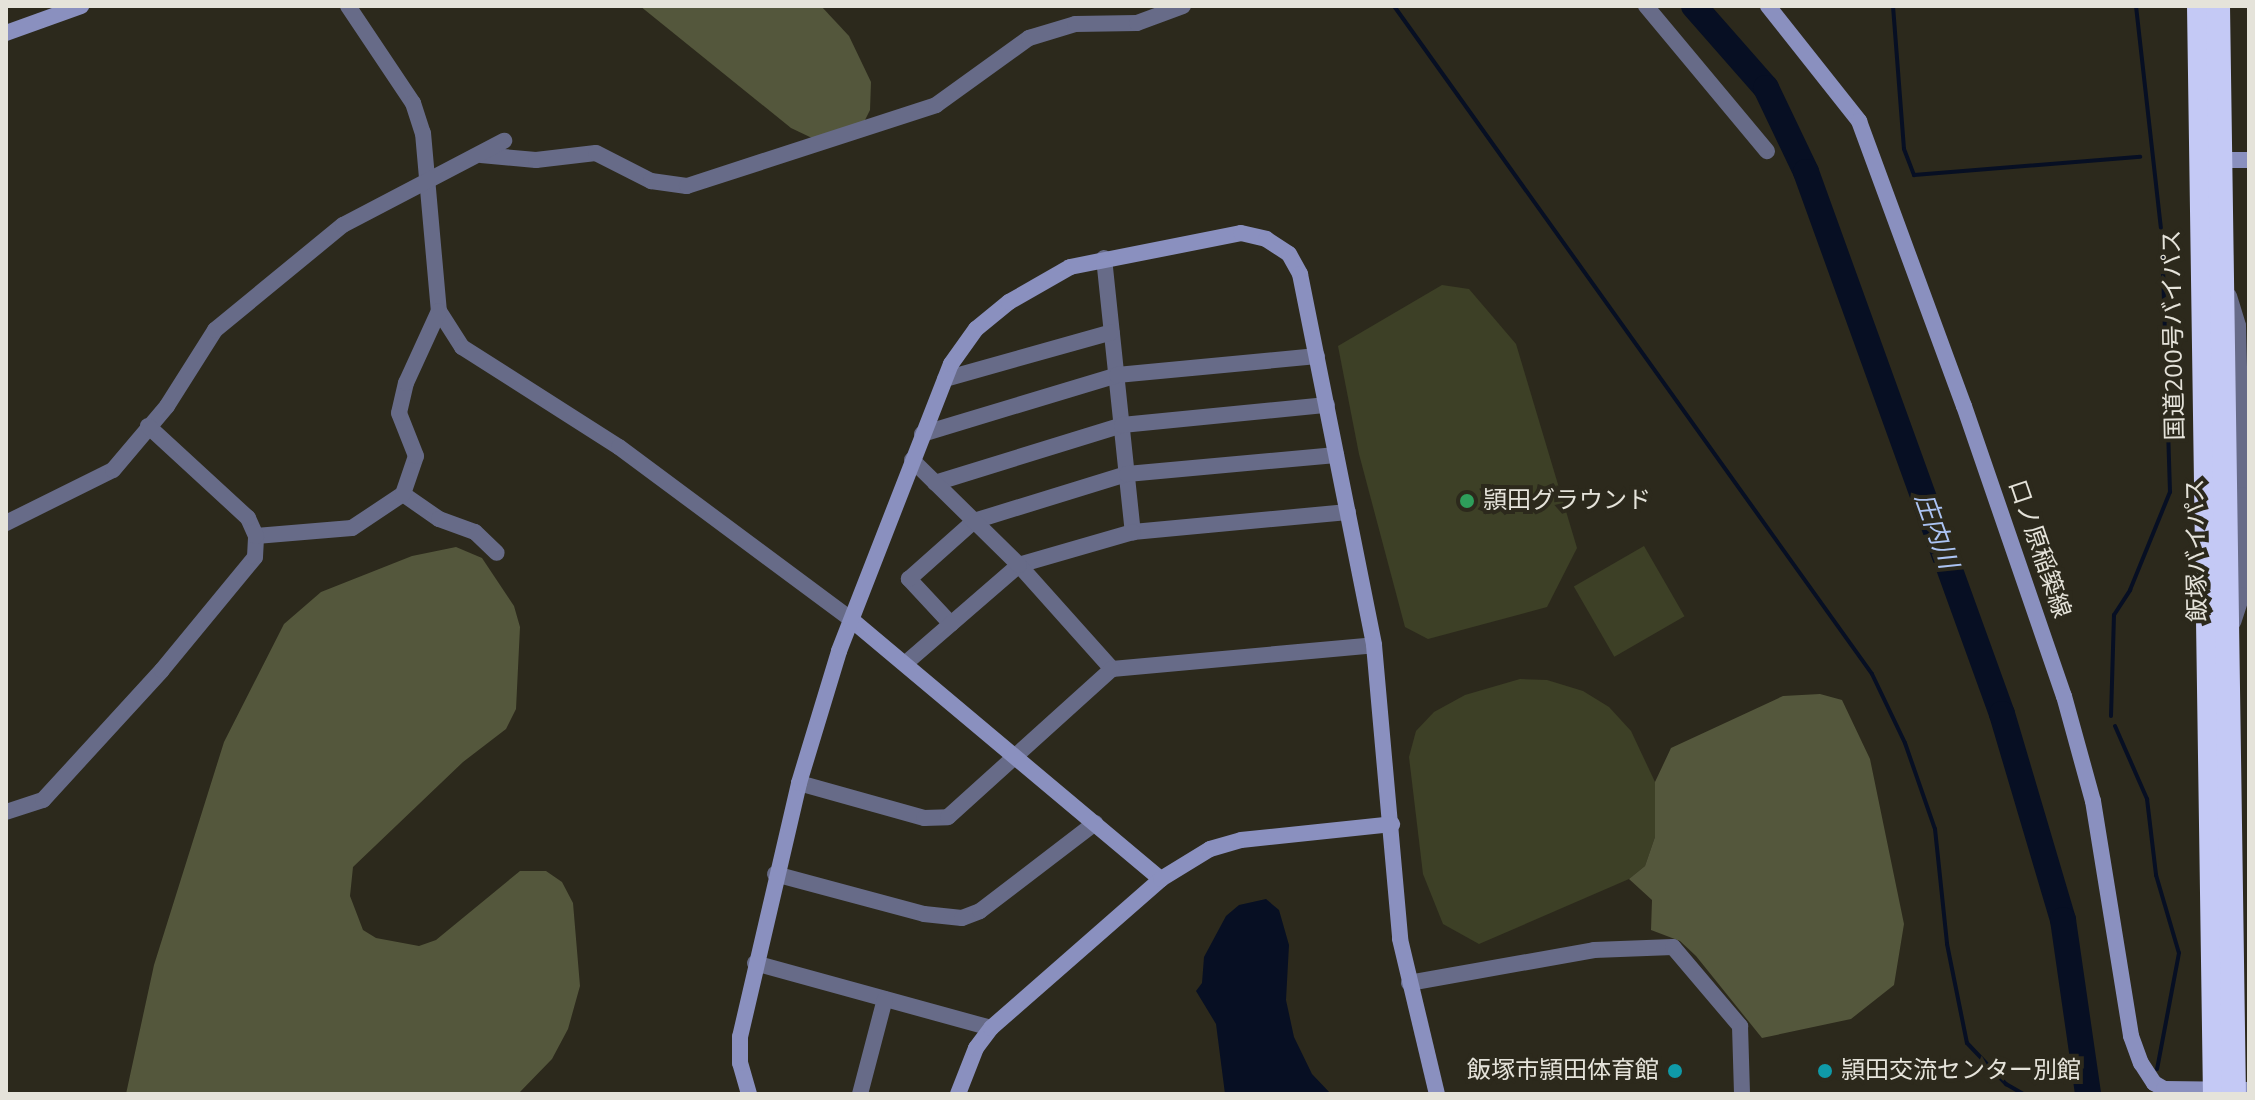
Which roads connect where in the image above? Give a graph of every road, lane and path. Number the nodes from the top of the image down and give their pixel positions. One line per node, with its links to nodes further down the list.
1 (81, 6): 8 (street)
2 (348, 6): 14 (street)
3 (1183, 6): 11 (street)
4 (1646, 6): 10 (street)
5 (1768, 6): 54 (street, 口ノ原稲築線)
6 (2199, 6): 12 (highway, 国道200号バイパス)
7 (2218, 6): 12 (highway, 飯塚バイパス)
8 (6, 33)
9 (504, 141): 11 (street)
10 (1767, 151)
11 (481, 155): 14 (street)
12 (2209, 160): 13 (street); 30 (highway, 飯塚バイパス); 54 (highway, 国道200号バイパス)
13 (2249, 160)
14 (431, 180): 16 (street); 23 (street)
15 (1104, 258): 17 (street); 18 (street); 20 (street)
16 (439, 311): 29 (street); 38 (street)
17 (1112, 332): 19 (street); 20 (street)
18 (1317, 356): 19 (street); 21 (street)
19 (1117, 375): 22 (street); 24 (street)
20 (945, 379): 24 (street)
21 (1327, 405): 22 (street); 25 (street)
22 (1122, 425): 27 (street); 28 (street)
23 (148, 426): 33 (street); 35 (street)
24 (922, 434): 26 (street)
25 (1336, 455): 27 (street); 31 (street)
26 (912, 460): 28 (street); 38 (street)
27 (1127, 474): 32 (street); 34 (street)
28 (935, 483): 32 (street)
29 (403, 494): 35 (street); 36 (street)
30 (2238, 494): 54 (highway, 飯塚バイパス)
31 (1348, 512): 34 (street); 40 (street)
32 (974, 521): 37 (street); 39 (street)
33 (6, 523)
34 (1133, 532): 37 (street)
35 (256, 536): 45 (street)
36 (497, 553)
37 (1019, 565): 39 (street); 42 (street)
38 (853, 621): 41 (street); 44 (street)
39 (951, 624): 41 (street)
40 (1374, 645): 42 (street); 47 (street)
41 (907, 662): 43 (street)
42 (1112, 669): 43 (street)
43 (1016, 757): 44 (street); 46 (street)
44 (799, 783): 48 (street)
45 (6, 812)
46 (1095, 823): 48 (street); 49 (street)
47 (1392, 824): 49 (street); 51 (street)
48 (775, 874): 50 (street)
49 (1161, 879): 53 (street)
50 (755, 963): 52 (street); 55 (street)
51 (1409, 983): 58 (street); 59 (street)
52 (885, 999): 53 (street); 56 (street)
53 (991, 1028): 57 (street)
54 (2229, 1092)
55 (749, 1094)
56 (860, 1094)
57 (958, 1094)
58 (1437, 1094)
59 (1742, 1094)

